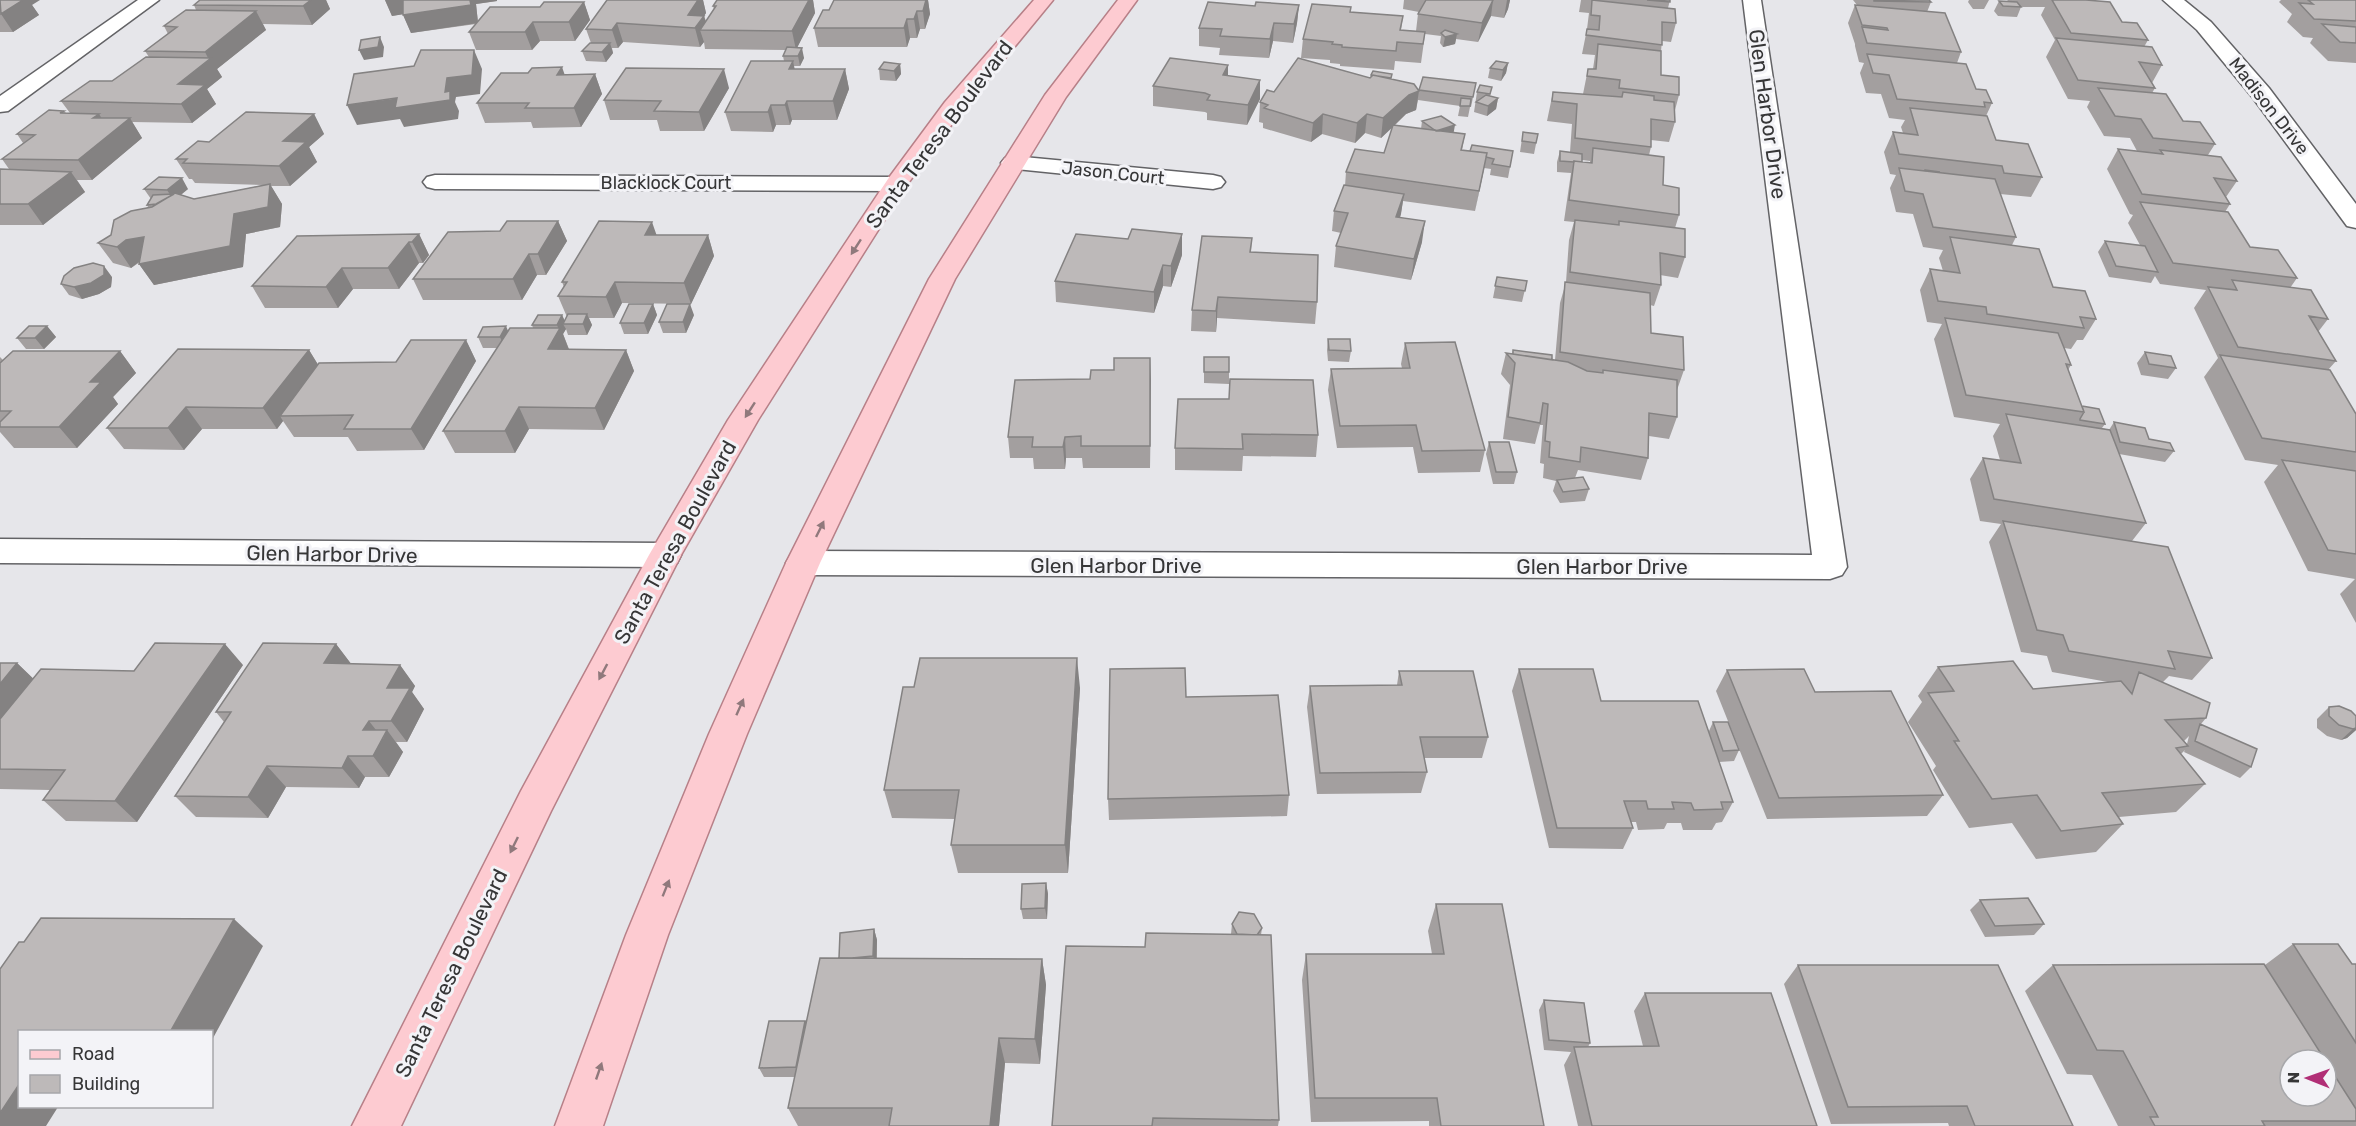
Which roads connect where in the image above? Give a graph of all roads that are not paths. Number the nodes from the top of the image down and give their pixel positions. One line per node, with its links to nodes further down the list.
1 (150, 0): 6 (street)
2 (1044, 0): 10 (main road, Santa Teresa Boulevard)
3 (1128, 0): 7 (main road)
4 (1752, 0): 14 (street, Glen Harbor Drive)
5 (2172, 0): 11 (street, Madison Drive)
6 (0, 106)
7 (1013, 163): 9 (street, Jason Court); 14 (main road, one-way to 7)
8 (435, 182): 10 (street, Blacklock Court)
9 (1213, 182)
10 (896, 184): 13 (main road, Santa Teresa Boulevard, one-way to 13)
11 (2356, 221)
12 (0, 550): 13 (street, Glen Harbor Drive)
13 (665, 555): 15 (main road, Santa Teresa Boulevard, one-way to 15)
14 (803, 563): 16 (main road, one-way to 14)
15 (376, 1126)
16 (579, 1126)

